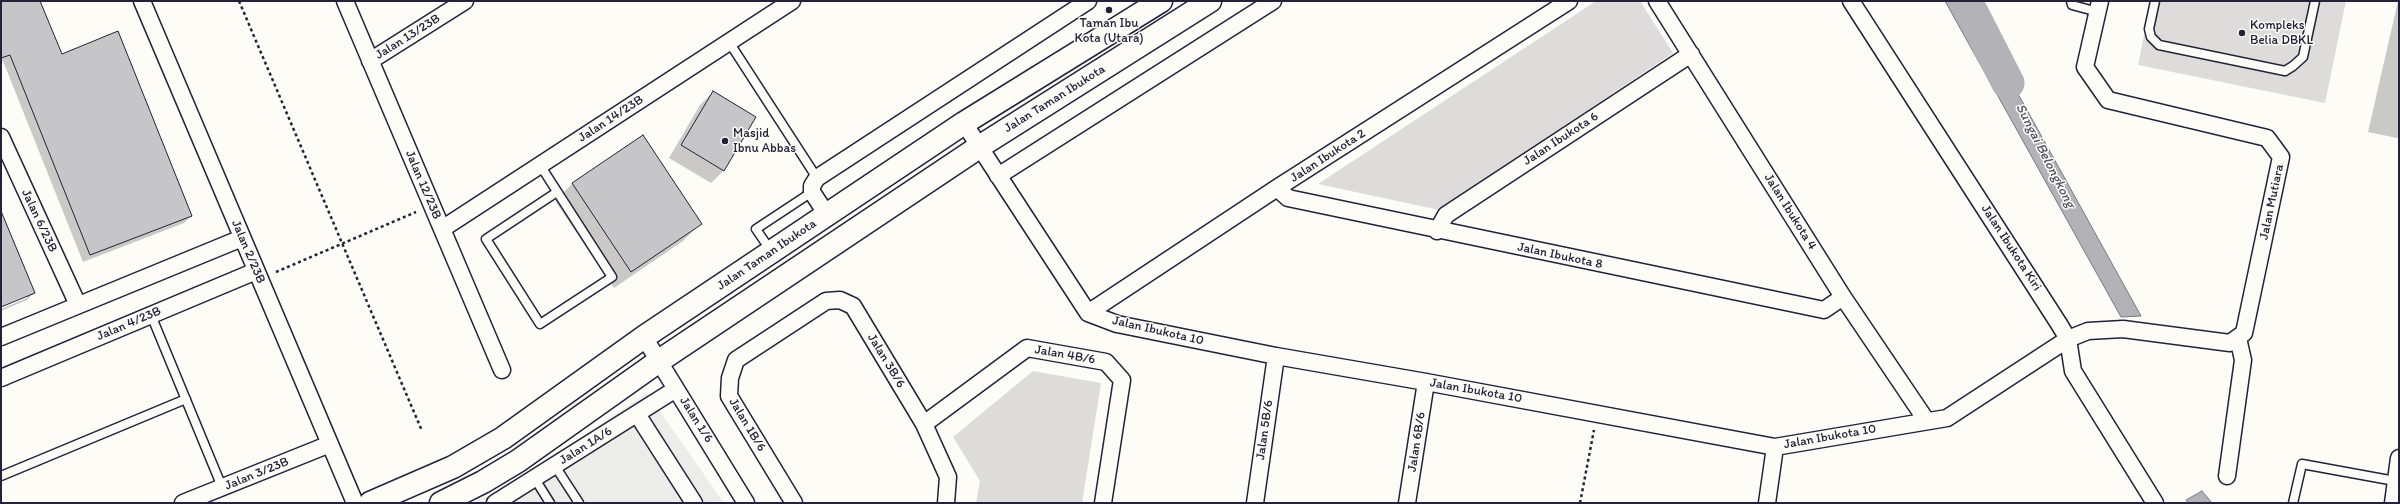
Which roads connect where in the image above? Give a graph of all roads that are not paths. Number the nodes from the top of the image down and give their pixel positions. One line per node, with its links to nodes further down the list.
1 (142, 1): 30 (street, Jalan 2/23B)
2 (345, 1): 18 (street, Jalan 12/23B)
3 (465, 1): 18 (street, Jalan 13/23B)
4 (1088, 1): 24 (street)
5 (1161, 1): 19 (main road, Jalan Taman Ibukota)
6 (1210, 1): 21 (main road, Jalan Taman Ibukota)
7 (1273, 1): 23 (street)
8 (1569, 1): 25 (street, Jalan Ibukota 2)
9 (1657, 1): 17 (street, Jalan Ibukota 4)
10 (1851, 1): 41 (street, Jalan Ibukota Kiri)
11 (2071, 1): 15 (lane)
12 (2156, 1): 13 (lane)
13 (2315, 1)
14 (787, 5): 16 (street, Jalan 14/23B)
15 (2099, 6): 40 (street, Jalan Mutiara)
16 (729, 42): 22 (street, Jalan 14/23B); 24 (lane)
17 (1691, 54): 29 (street, Jalan Ibukota 6); 33 (street, Jalan Ibukota 4)
18 (370, 61): 28 (street, Jalan 12/23B)
19 (964, 123): 21 (street); 27 (main road, Jalan Taman Ibukota)
20 (1, 137): 34 (street, Jalan 6/23B)
21 (979, 147): 23 (street); 43 (main road, Jalan Taman Ibukota)
22 (540, 165): 26 (lane); 28 (street, Jalan 14/23B)
23 (998, 176): 35 (street)
24 (814, 185): 27 (street); 31 (lane)
25 (1277, 188): 29 (street, Jalan Ibukota 8); 35 (street, Jalan Ibukota 2)
26 (557, 192): 26 (lane)
27 (827, 215): 31 (main road, Jalan Taman Ibukota)
28 (442, 229): 44 (street, Jalan 12/23B)
29 (1438, 231): 33 (street, Jalan Ibukota 8)
30 (242, 238): 32 (street, Jalan 2/23B); 34 (street)
31 (772, 252): 39 (main road, Jalan Taman Ibukota)
32 (258, 275): 36 (street, Jalan 4/23B); 52 (street, Jalan 2/23B)
33 (1843, 297): 50 (street, Jalan Ibukota 4)
34 (78, 305): 38 (street)
35 (1088, 313): 42 (street, Jalan Ibukota 10)
36 (151, 315): 45 (street, Jalan 4/23B); 48 (lane)
37 (771, 336): 51 (street, Jalan 3B/6); 70 (street, Jalan 1B/6)
38 (1, 337)
39 (644, 337): 43 (street, Jalan 1/6); 63 (main road, Jalan Taman Ibukota)
40 (2238, 338): 41 (street); 57 (street)
41 (2068, 339): 50 (street, Jalan Ibukota 10); 76 (street, Jalan Ibukota Kiri)
42 (1276, 356): 46 (street, Jalan Ibukota 10); 73 (street, Jalan 5B/6)
43 (659, 361): 47 (street, Jalan 1/6); 64 (main road, Jalan Taman Ibukota)
44 (502, 370)
45 (1, 378)
46 (1426, 382): 53 (street, Jalan Ibukota 10); 74 (street, Jalan 6B/6)
47 (676, 389): 49 (street, Jalan 1A/6); 69 (street, Jalan 1/6)
48 (186, 398): 56 (lane); 60 (lane)
49 (637, 414): 55 (street, Jalan 1A/6); 68 (street)
50 (1926, 420): 53 (street, Jalan Ibukota 10)
51 (924, 424): 71 (street, Jalan 3B/6); 72 (street, Jalan 4B/6)
52 (330, 444): 60 (street, Jalan 3/23B); 62 (street, Jalan 2/23B)
53 (1775, 447): 75 (street)
54 (2399, 458): 59 (street)
55 (555, 466): 58 (street, Jalan 1A/6); 67 (lane)
56 (1, 476)
57 (2227, 476)
58 (535, 479): 65 (street, Jalan 1A/6); 66 (lane)
59 (2395, 480): 77 (lane); 78 (street)
60 (222, 488): 61 (street, Jalan 3/23B)
61 (184, 503)
62 (355, 503)
63 (370, 503)
64 (441, 503)
65 (495, 503)
66 (550, 503)
67 (579, 503)
68 (694, 503)
69 (746, 503)
70 (794, 503)
71 (946, 503)
72 (1103, 503)
73 (1255, 503)
74 (1407, 503)
75 (1767, 503)
76 (2155, 503)
77 (2293, 503)
78 (2393, 503)

